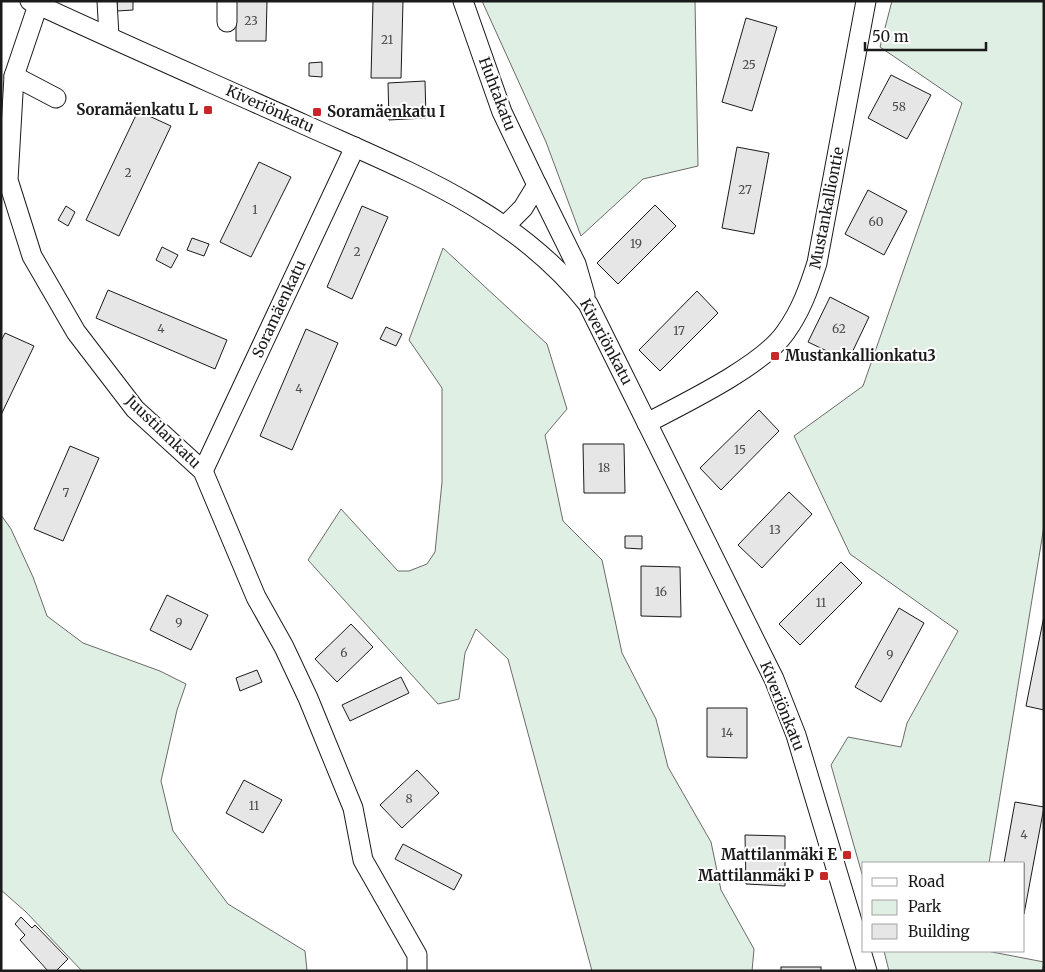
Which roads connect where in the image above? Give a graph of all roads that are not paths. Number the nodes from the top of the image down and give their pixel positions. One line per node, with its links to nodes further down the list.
1 (107, 1): 7 (street)
2 (227, 1): 6 (street)
3 (463, 1): 11 (street, Huhtakatu)
4 (866, 1): 14 (street, Mustankalliontie)
5 (34, 3): 7 (street, Kiveriönkatu); 8 (street, Juustilankatu)
6 (227, 22)
7 (109, 36): 10 (street, Kiveriönkatu)
8 (14, 76): 9 (street); 15 (street, Juustilankatu)
9 (56, 98)
10 (354, 147): 12 (street, Kiveriönkatu); 15 (street, Soramäenkatu)
11 (537, 185): 12 (street); 13 (street, Huhtakatu)
12 (506, 225): 13 (street, Kiveriönkatu)
13 (588, 304): 14 (street, Kiveriönkatu)
14 (647, 424): 17 (street, Kiveriönkatu)
15 (203, 471): 16 (street, Juustilankatu)
16 (417, 971)
17 (867, 971)

